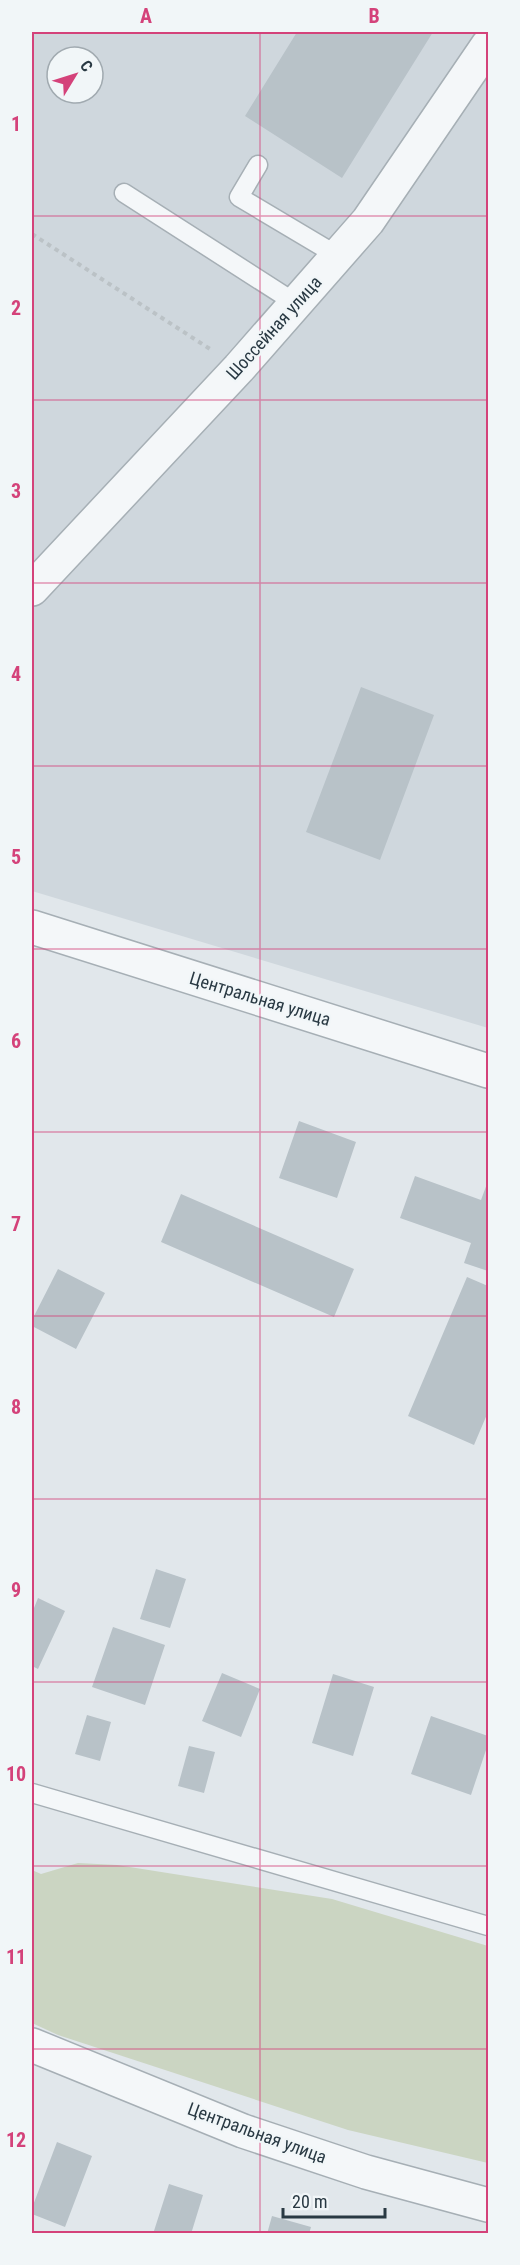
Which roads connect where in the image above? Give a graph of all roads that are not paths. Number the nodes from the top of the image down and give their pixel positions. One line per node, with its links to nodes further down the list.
1 (489, 45): 4 (street, Шоссейная улица)
2 (258, 165): 4 (lane)
3 (124, 193): 5 (lane)
4 (338, 256): 5 (street, Шоссейная улица)
5 (297, 304): 6 (street, Шоссейная улица)
6 (32, 589)
7 (32, 927): 8 (street, Центральная улица)
8 (489, 1071)
9 (32, 1793): 10 (lane)
10 (489, 1926)
11 (32, 2045): 12 (street, Центральная улица)
12 (489, 2205)

